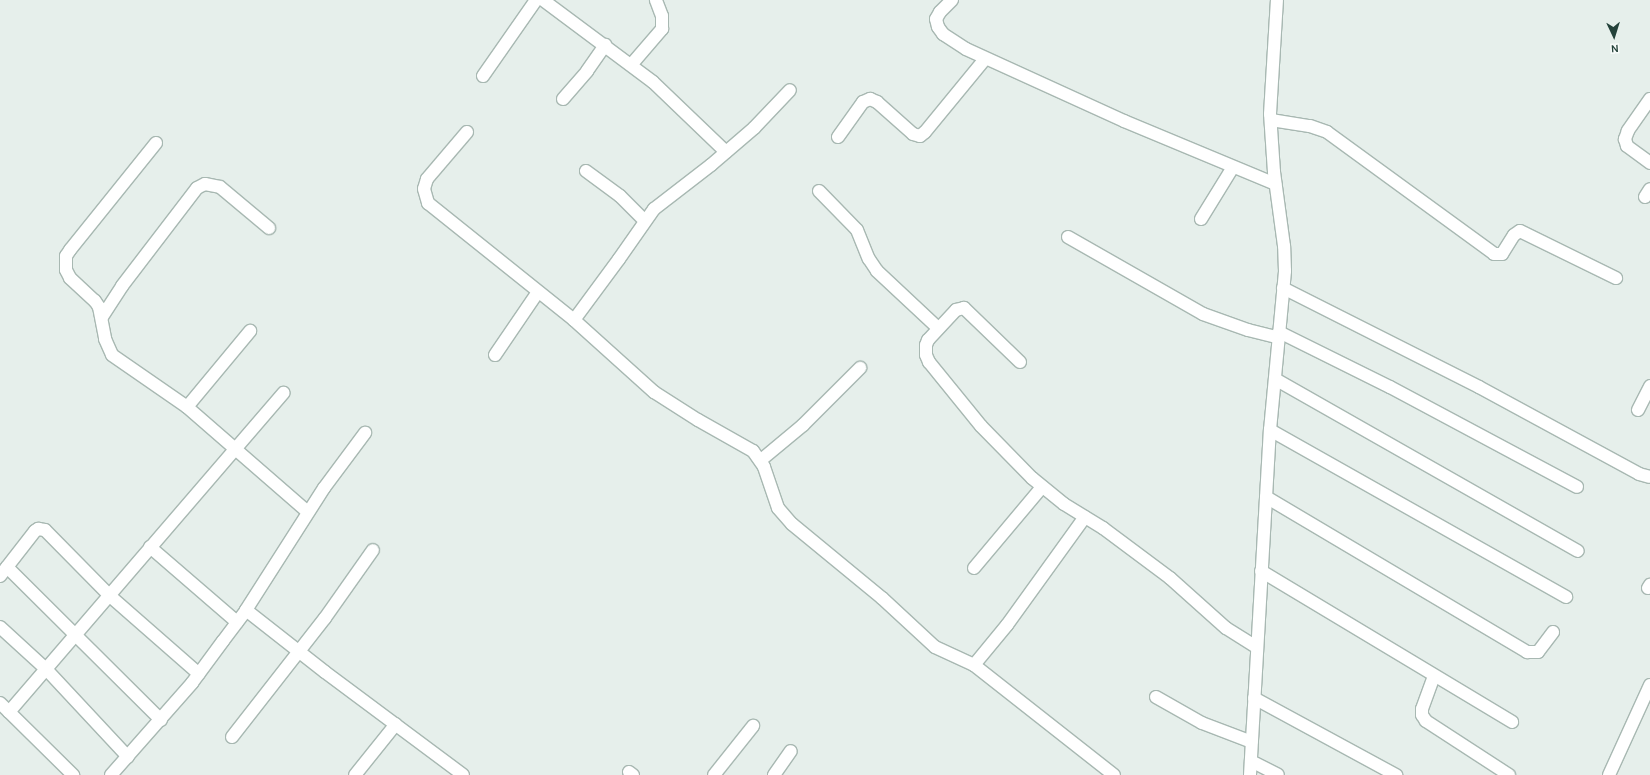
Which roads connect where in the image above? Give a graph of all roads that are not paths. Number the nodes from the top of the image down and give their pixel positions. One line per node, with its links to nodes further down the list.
1 (536, 0): 9 (street)
2 (543, 0): 6 (street)
3 (656, 0): 8 (street)
4 (952, 0): 7 (street)
5 (1277, 0): 13 (street)
6 (605, 45): 8 (street); 11 (street)
7 (984, 58): 15 (street); 19 (street)
8 (632, 65): 17 (street)
9 (483, 76)
10 (790, 90): 17 (street)
11 (563, 99)
12 (1650, 99): 18 (street)
13 (1271, 120): 21 (street); 27 (street)
14 (467, 132): 29 (street)
15 (838, 137)
16 (156, 143): 30 (street)
17 (726, 152): 24 (street)
18 (1650, 163)
19 (1233, 167): 21 (street); 23 (street)
20 (586, 171): 24 (street)
21 (1275, 184): 28 (street)
22 (818, 191): 32 (street)
23 (1201, 219)
24 (645, 221): 31 (street)
25 (269, 228): 30 (street)
26 (1068, 237): 34 (street)
27 (1616, 278)
28 (1283, 288): 34 (street); 47 (street)
29 (538, 292): 31 (street); 35 (street)
30 (102, 317): 41 (street)
31 (574, 320): 46 (street)
32 (938, 328): 36 (street); 48 (street)
33 (250, 331): 41 (street)
34 (1279, 335): 38 (street); 49 (street)
35 (495, 355)
36 (1020, 362)
37 (860, 368): 46 (street)
38 (1275, 379): 43 (street); 55 (street)
39 (1650, 386): 42 (street)
40 (283, 393): 45 (street)
41 (187, 407): 45 (street)
42 (1638, 410)
43 (1270, 430): 50 (street); 60 (street)
44 (365, 433): 51 (street)
45 (234, 449): 51 (street); 53 (street)
46 (761, 460): 68 (street)
47 (1650, 477)
48 (1042, 487): 52 (street); 56 (street)
49 (1577, 488)
50 (1266, 497): 58 (street); 64 (street)
51 (308, 512): 61 (street)
52 (1085, 517): 66 (street); 68 (street)
53 (150, 547): 59 (street); 62 (street)
54 (373, 550): 67 (street)
55 (1578, 551)
56 (974, 568)
57 (3, 571): 59 (street); 65 (street)
58 (1261, 571): 66 (street); 71 (street)
59 (110, 596): 65 (street); 70 (street)
60 (1566, 597)
61 (246, 610): 62 (street); 67 (street)
62 (238, 622): 70 (street)
63 (0, 627): 69 (street)
64 (1553, 632)
65 (76, 636): 69 (street); 77 (street)
66 (1257, 647): 74 (street)
67 (299, 651): 79 (street); 81 (street)
68 (974, 665): 92 (street)
69 (46, 669): 76 (street); 84 (street)
70 (199, 674): 77 (street)
71 (1434, 676): 78 (street); 96 (street)
72 (1650, 685): 97 (street)
73 (1156, 697): 82 (street)
74 (1254, 698): 82 (street); 95 (street)
75 (0, 703): 76 (street)
76 (9, 712): 86 (street)
77 (161, 720): 84 (street)
78 (1512, 722)
79 (396, 724): 88 (street); 89 (street)
80 (753, 726): 90 (street)
81 (232, 737)
82 (1252, 742): 85 (street)
83 (791, 751): 91 (street)
84 (128, 757): 87 (street)
85 (1251, 760): 93 (street); 94 (street)
86 (73, 775)
87 (111, 775)
88 (355, 775)
89 (463, 775)
90 (714, 775)
91 (774, 775)
92 (1114, 775)
93 (1250, 775)
94 (1278, 775)
95 (1396, 775)
96 (1509, 775)
97 (1609, 775)

